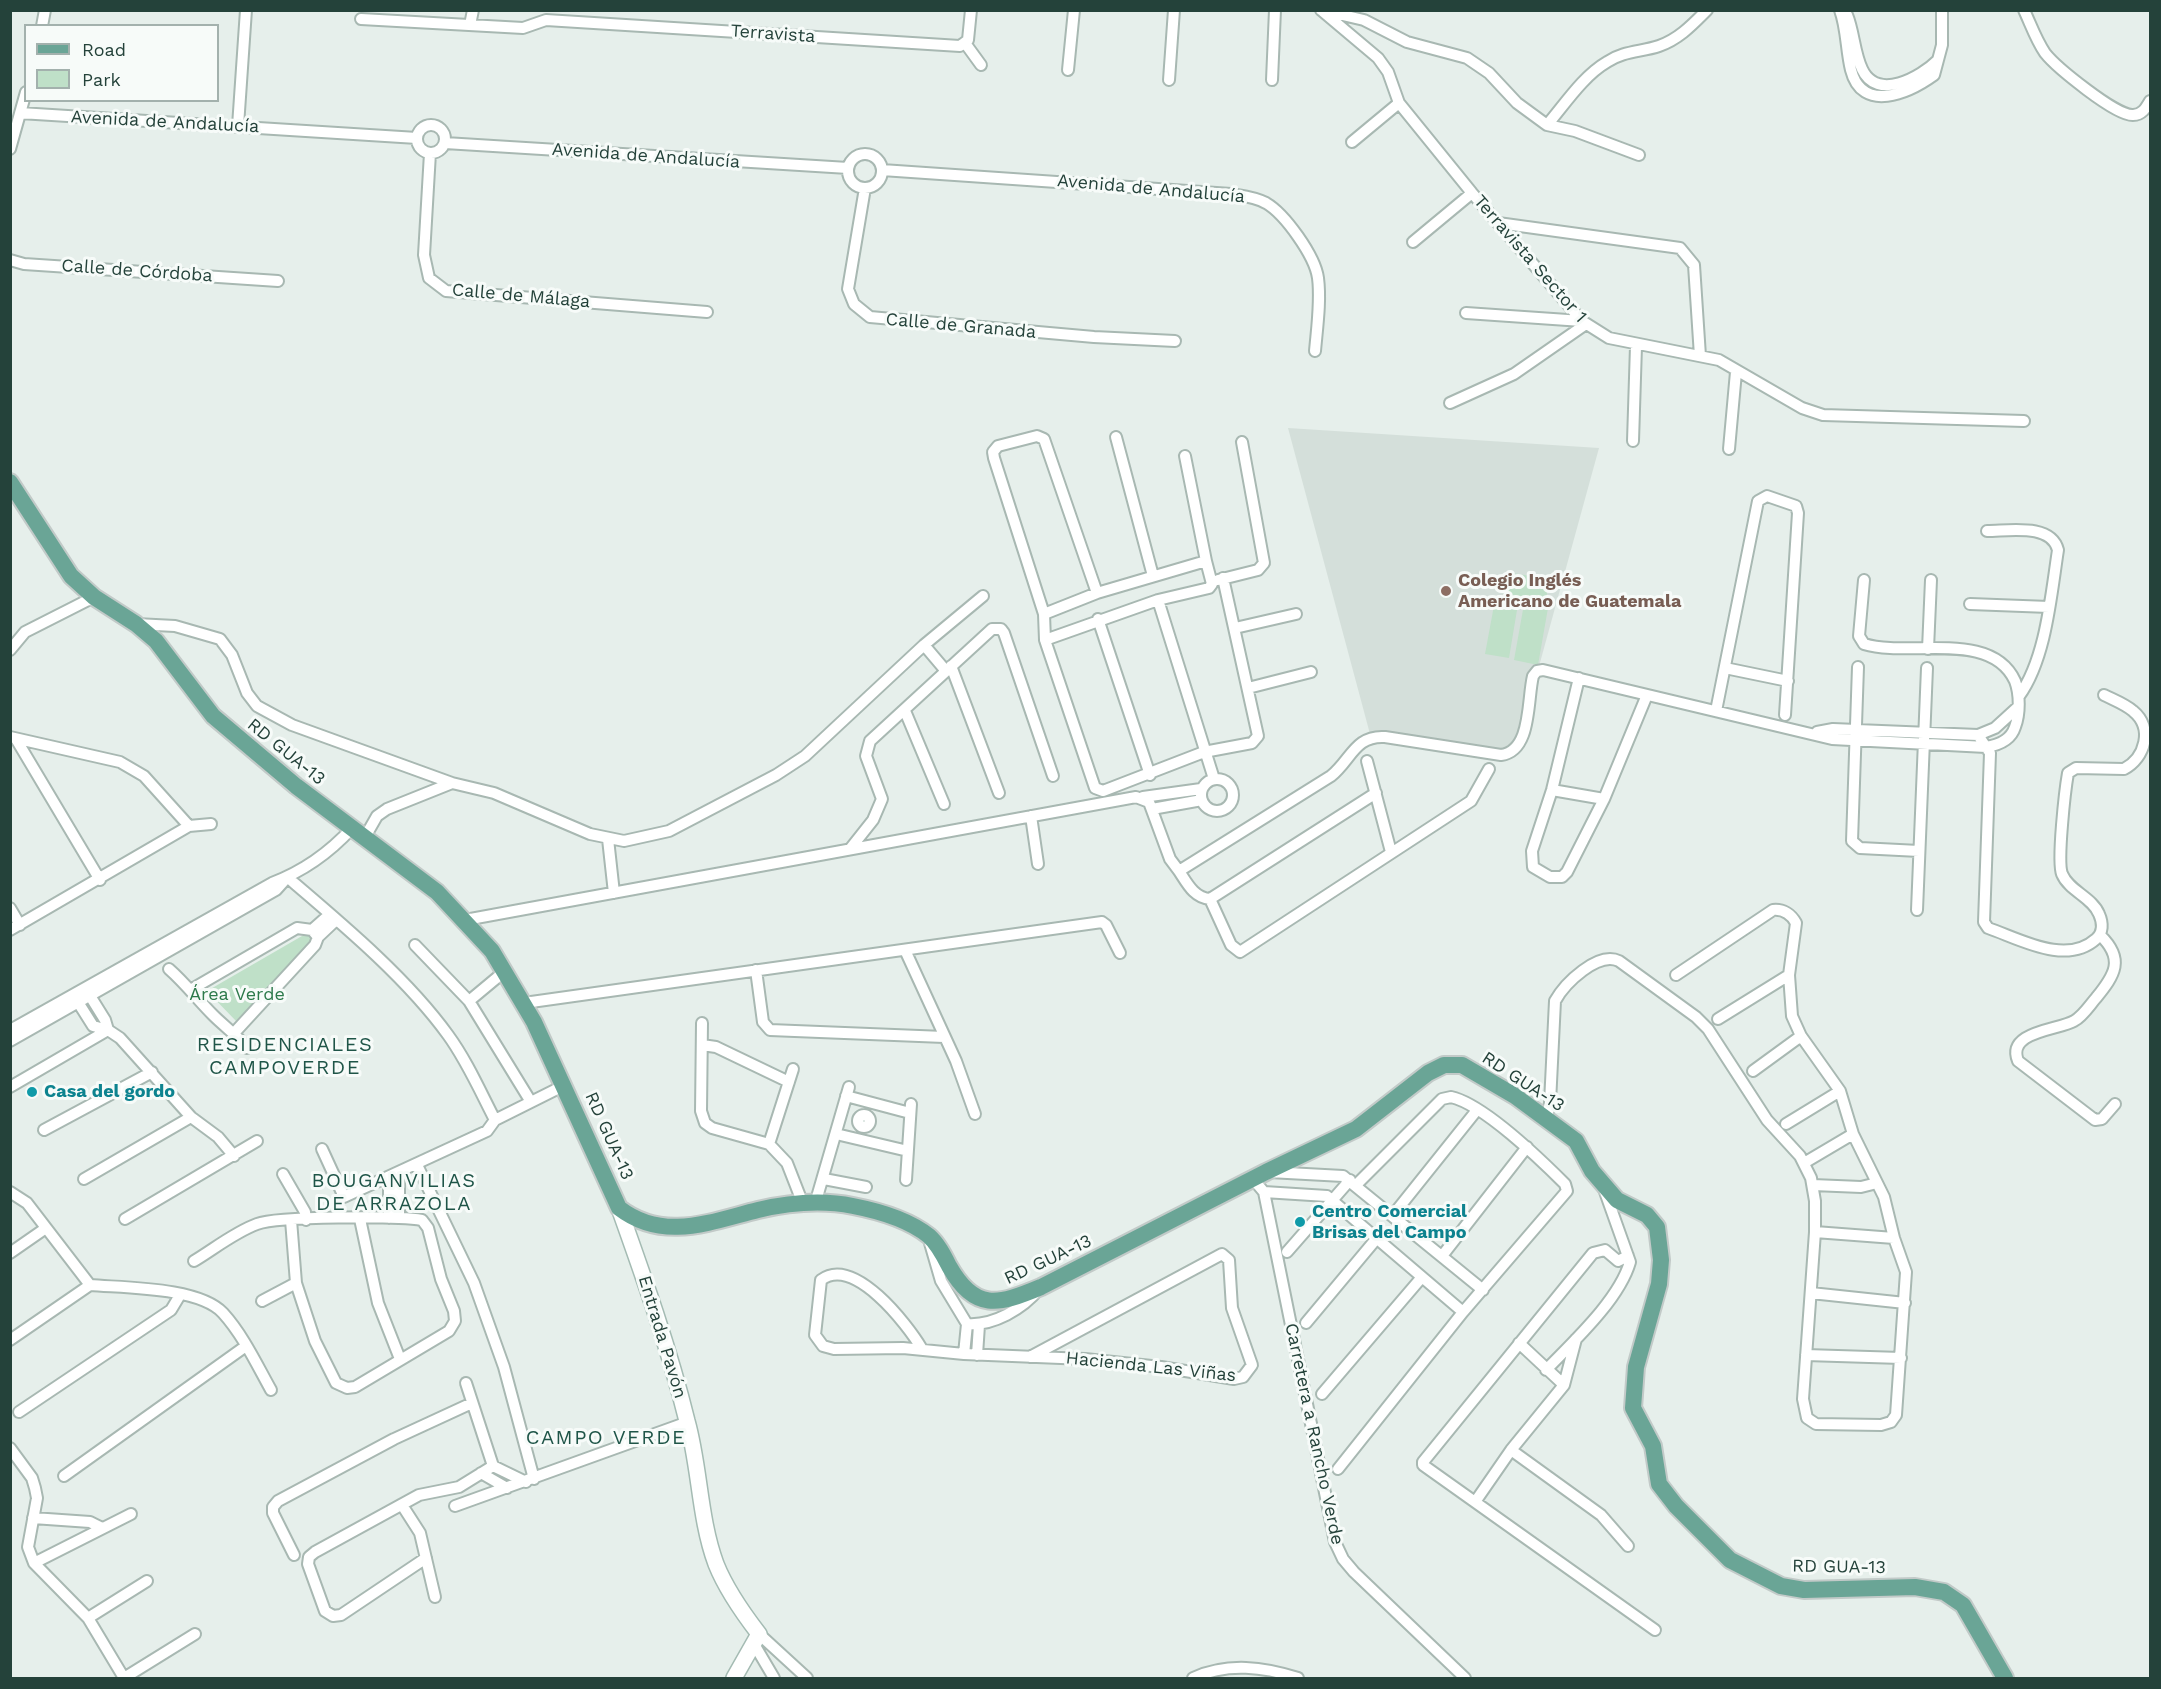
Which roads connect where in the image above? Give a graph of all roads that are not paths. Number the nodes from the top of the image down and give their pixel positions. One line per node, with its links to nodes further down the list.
1 (246, 10): 27 (street)
2 (472, 10): 15 (street)
3 (971, 10): 16 (street)
4 (1074, 10): 19 (street)
5 (1174, 10): 20 (street)
6 (1275, 10): 21 (street)
7 (1321, 10): 24 (street, Terravista Sector 1); 26 (street)
8 (1707, 10): 26 (street)
9 (1840, 10): 17 (street)
10 (1846, 10): 17 (street)
11 (1942, 10): 17 (street)
12 (2024, 10): 23 (street)
13 (546, 15): 15 (street, Terravista); 16 (street, Terravista)
14 (361, 19): 15 (street, Terravista)
15 (470, 25)
16 (965, 43): 18 (street)
17 (1940, 58)
18 (981, 64)
19 (1068, 70)
20 (1169, 80)
21 (1272, 80)
22 (24, 96): 25 (street)
23 (2151, 101)
24 (1399, 103): 29 (street); 37 (street, Terravista Sector 1)
25 (16, 113): 27 (street, Avenida de Andalucía); 31 (street)
26 (1547, 125): 33 (street)
27 (238, 126): 28 (street, Avenida de Andalucía)
28 (417, 138): 30 (street); 32 (street)
29 (1352, 142)
30 (445, 143): 32 (street); 34 (street, Avenida de Andalucía)
31 (10, 149)
32 (430, 153): 42 (street, Calle de Málaga)
33 (1639, 155)
34 (848, 168): 35 (street); 36 (street)
35 (882, 170): 36 (street); 47 (street, Avenida de Andalucía)
36 (865, 188): 45 (street, Calle de Granada)
37 (1472, 193): 38 (street, Terravista Sector 1); 39 (street)
38 (1498, 223): 44 (street, Terravista Sector 1); 48 (street)
39 (1413, 242)
40 (10, 260): 41 (street, Calle de Córdoba)
41 (278, 281)
42 (706, 312)
43 (1466, 313): 44 (street)
44 (1584, 322): 46 (street, Terravista Sector 1); 50 (street)
45 (1175, 341)
46 (1636, 346): 48 (street, Terravista Sector 1); 53 (street)
47 (1315, 351)
48 (1700, 356): 49 (street, Terravista Sector 1)
49 (1736, 372): 51 (street, Terravista Sector 1); 55 (street)
50 (1450, 403)
51 (2024, 421)
52 (1116, 437): 60 (street)
53 (1633, 441)
54 (1242, 442): 61 (street)
55 (1729, 449)
56 (1185, 456): 59 (street)
57 (10, 482): 67 (main road, RD GUA-13)
58 (1987, 531): 70 (street)
59 (1206, 561): 60 (street); 64 (street)
60 (1153, 576): 65 (street)
61 (1223, 578): 64 (street); 75 (street)
62 (1864, 580): 78 (street)
63 (1931, 580): 78 (street)
64 (1212, 581): 68 (street)
65 (1097, 593): 71 (street); 71 (street)
66 (983, 596): 77 (street)
67 (94, 597): 74 (main road, RD GUA-13); 79 (street)
68 (1158, 600): 73 (street); 99 (street)
69 (1970, 604): 70 (street)
70 (2049, 607): 90 (street)
71 (1044, 614): 76 (street)
72 (1296, 614): 75 (street)
73 (1098, 620): 76 (street); 102 (street)
74 (136, 624): 105 (street); 117 (main road, RD GUA-13)
75 (1234, 628): 87 (street)
76 (1046, 640): 102 (street)
77 (924, 645): 81 (street); 118 (street)
78 (1928, 649): 90 (street)
79 (10, 650)
80 (1858, 667): 94 (street)
81 (948, 668): 91 (street); 103 (street); 107 (street)
82 (1725, 668): 86 (street); 86 (street); 92 (street)
83 (1927, 668): 97 (street)
84 (1311, 672): 87 (street)
85 (1579, 678): 88 (street); 106 (street); 123 (street)
86 (1788, 681): 93 (street)
87 (1248, 688): 99 (street)
88 (1647, 695): 92 (street); 111 (street)
89 (2104, 695): 134 (street)
90 (2018, 702): 95 (street); 98 (street)
91 (905, 711): 112 (street); 119 (street)
92 (1716, 711): 94 (street)
93 (1785, 715)
94 (1857, 735): 97 (street); 120 (street)
95 (1978, 735): 97 (street); 98 (street)
96 (14, 738): 116 (street); 125 (street)
97 (1925, 739): 98 (street); 120 (street)
98 (1986, 747): 134 (street)
99 (1204, 752): 102 (street); 104 (street)
100 (1367, 761): 108 (street)
101 (1489, 769): 121 (street)
102 (1150, 775)
103 (1053, 776)
104 (1214, 779): 109 (street); 109 (street)
105 (452, 783): 117 (street); 118 (street)
106 (1552, 790): 111 (street); 111 (street)
107 (999, 793)
108 (1376, 793): 121 (street); 127 (street)
109 (1202, 794): 110 (street); 113 (street)
110 (1143, 797): 113 (street); 114 (street)
111 (1604, 799)
112 (944, 804)
113 (1152, 809): 123 (street)
114 (1031, 816): 119 (street); 122 (street)
115 (211, 824): 116 (street)
116 (189, 826): 125 (street)
117 (359, 832): 124 (street); 131 (main road, RD GUA-13)
118 (608, 839): 126 (street)
119 (850, 849): 126 (street)
120 (1919, 851): 129 (street)
121 (1391, 852): 127 (street)
122 (1038, 864)
123 (1179, 871): 127 (street)
124 (288, 877): 130 (street); 144 (street)
125 (100, 880): 132 (street)
126 (614, 893): 131 (street)
127 (1210, 899)
128 (10, 908): 132 (street)
129 (1917, 910)
130 (333, 917): 133 (street); 172 (street)
131 (465, 920): 140 (main road, RD GUA-13)
132 (15, 927)
133 (315, 933): 143 (street); 152 (street)
134 (2100, 935): 167 (street)
135 (415, 945): 146 (street)
136 (905, 950): 137 (street); 139 (street); 154 (street)
137 (1120, 953)
138 (169, 969): 143 (street)
139 (756, 970): 147 (street); 154 (street)
140 (505, 971): 146 (street); 147 (main road, RD GUA-13)
141 (1676, 975): 142 (street)
142 (1789, 975): 148 (street); 153 (street)
143 (192, 989): 152 (street)
144 (88, 992): 145 (street); 151 (street)
145 (76, 999): 150 (street); 151 (street); 155 (street)
146 (469, 1001): 165 (street)
147 (524, 1003): 162 (main road, RD GUA-13)
148 (1718, 1019)
149 (702, 1023): 156 (street)
150 (10, 1030)
151 (108, 1030): 160 (street); 163 (street)
152 (235, 1032): 157 (street)
153 (1802, 1036): 159 (street); 164 (street)
154 (944, 1037): 170 (street)
155 (10, 1041)
156 (702, 1045): 161 (street); 181 (street)
157 (247, 1048)
158 (793, 1069): 161 (street)
159 (1753, 1071)
160 (152, 1072): 171 (street); 176 (street)
161 (789, 1082): 181 (street)
162 (565, 1085): 165 (street); 203 (main road, RD GUA-13)
163 (10, 1087)
164 (1840, 1091): 175 (street); 178 (street)
165 (531, 1102): 172 (street)
166 (868, 1102): 169 (street); 173 (street); 184 (street)
167 (2115, 1104)
168 (1477, 1110): 182 (street); 195 (street); 204 (street)
169 (842, 1113): 173 (street); 177 (street)
170 (975, 1114)
171 (191, 1117): 185 (street); 191 (street)
172 (495, 1120): 187 (street)
173 (862, 1120): 179 (street)
174 (1546, 1120): 186 (street); 194 (main road, RD GUA-13); 197 (main road, RD GUA-13)
175 (1786, 1124)
176 (44, 1130)
177 (836, 1134): 179 (street); 192 (street)
178 (1852, 1134): 186 (street); 196 (street)
179 (861, 1140): 184 (street)
180 (256, 1141): 185 (street)
181 (768, 1144): 202 (street)
182 (1527, 1147): 217 (street); 224 (street)
183 (322, 1149): 190 (street)
184 (908, 1151): 193 (street)
185 (234, 1156): 206 (street)
186 (1804, 1163): 198 (street)
187 (417, 1165): 190 (street); 258 (street)
188 (283, 1174): 209 (street)
189 (1330, 1175): 194 (street); 195 (street); 201 (street)
190 (394, 1176): 205 (street)
191 (84, 1179)
192 (824, 1179): 199 (street); 202 (street)
193 (906, 1180)
194 (1261, 1181): 201 (street); 223 (main road, RD GUA-13); 282 (street, Carretera a Rancho Verde)
195 (1353, 1182): 201 (street); 204 (street)
196 (1876, 1183): 198 (street); 214 (street)
197 (1602, 1184): 218 (street); 283 (main road, RD GUA-13)
198 (1813, 1185): 211 (street)
199 (866, 1188)
200 (10, 1192): 210 (street)
201 (1329, 1198): 213 (street); 215 (street)
202 (809, 1204): 203 (main road, RD GUA-13); 212 (main road, RD GUA-13)
203 (619, 1208): 251 (street, Entrada Pavón)
204 (1393, 1215): 217 (street)
205 (394, 1218): 207 (street); 243 (street)
206 (125, 1219)
207 (360, 1219): 209 (street); 243 (street)
208 (291, 1220): 209 (street); 219 (street); 221 (street)
209 (306, 1220)
210 (46, 1228): 216 (street); 222 (street)
211 (1815, 1232): 214 (street); 225 (street)
212 (928, 1236): 223 (main road, RD GUA-13); 231 (street)
213 (1377, 1238): 220 (street); 230 (street)
214 (1894, 1239): 228 (street)
215 (1287, 1252)
216 (10, 1253)
217 (1442, 1256): 224 (street)
218 (1628, 1256): 233 (street); 235 (street)
219 (194, 1261)
220 (1422, 1278): 229 (street); 248 (street)
221 (296, 1283): 227 (street); 243 (street)
222 (90, 1285): 226 (street); 234 (street)
223 (1041, 1287): 232 (street)
224 (1483, 1290): 229 (street)
225 (1811, 1293): 228 (street); 239 (street)
226 (180, 1295): 236 (street); 250 (street)
227 (262, 1301)
228 (1905, 1303): 242 (street)
229 (1463, 1312): 255 (street)
230 (1306, 1323)
231 (967, 1324): 232 (street); 238 (street)
232 (979, 1325): 240 (street)
233 (1576, 1339): 244 (street); 246 (street)
234 (10, 1340)
235 (1519, 1343): 244 (street); 260 (street)
236 (246, 1346): 247 (street); 257 (street)
237 (921, 1349): 237 (street, Hacienda Las Viñas); 238 (street, Hacienda Las Viñas)
238 (964, 1354): 240 (street, Hacienda Las Viñas)
239 (1806, 1354): 242 (street); 242 (street)
240 (977, 1355): 241 (street, Hacienda Las Viñas)
241 (1030, 1356): 241 (street, Hacienda Las Viñas)
242 (1901, 1358)
243 (400, 1359)
244 (1546, 1370): 246 (street)
245 (466, 1383): 249 (street)
246 (1564, 1385): 253 (street)
247 (271, 1390)
248 (1322, 1394)
249 (472, 1403): 254 (street); 267 (street)
250 (19, 1412)
251 (688, 1422): 258 (street); 275 (street, Entrada Pavón)
252 (10, 1448): 264 (street)
253 (1511, 1450): 260 (street); 266 (street)
254 (493, 1466): 256 (street); 258 (street)
255 (1338, 1469)
256 (481, 1473): 259 (street); 261 (street)
257 (64, 1476)
258 (530, 1481): 259 (street)
259 (507, 1488): 262 (street)
260 (1475, 1502): 273 (street)
261 (402, 1505): 268 (street); 268 (street)
262 (454, 1506)
263 (131, 1514): 265 (street)
264 (33, 1518): 265 (street); 269 (street)
265 (102, 1528): 269 (street)
266 (1628, 1546)
267 (294, 1555)
268 (426, 1558): 271 (street)
269 (34, 1563): 272 (street)
270 (147, 1581): 272 (street)
271 (435, 1597)
272 (88, 1618): 276 (street)
273 (1655, 1630)
274 (195, 1634): 276 (street)
275 (756, 1639): 277 (street); 278 (street); 279 (street)
276 (124, 1678)
277 (734, 1678)
278 (774, 1678)
279 (807, 1678)
280 (1193, 1678): 281 (street)
281 (1298, 1678)
282 (1465, 1678)
283 (2005, 1678)

